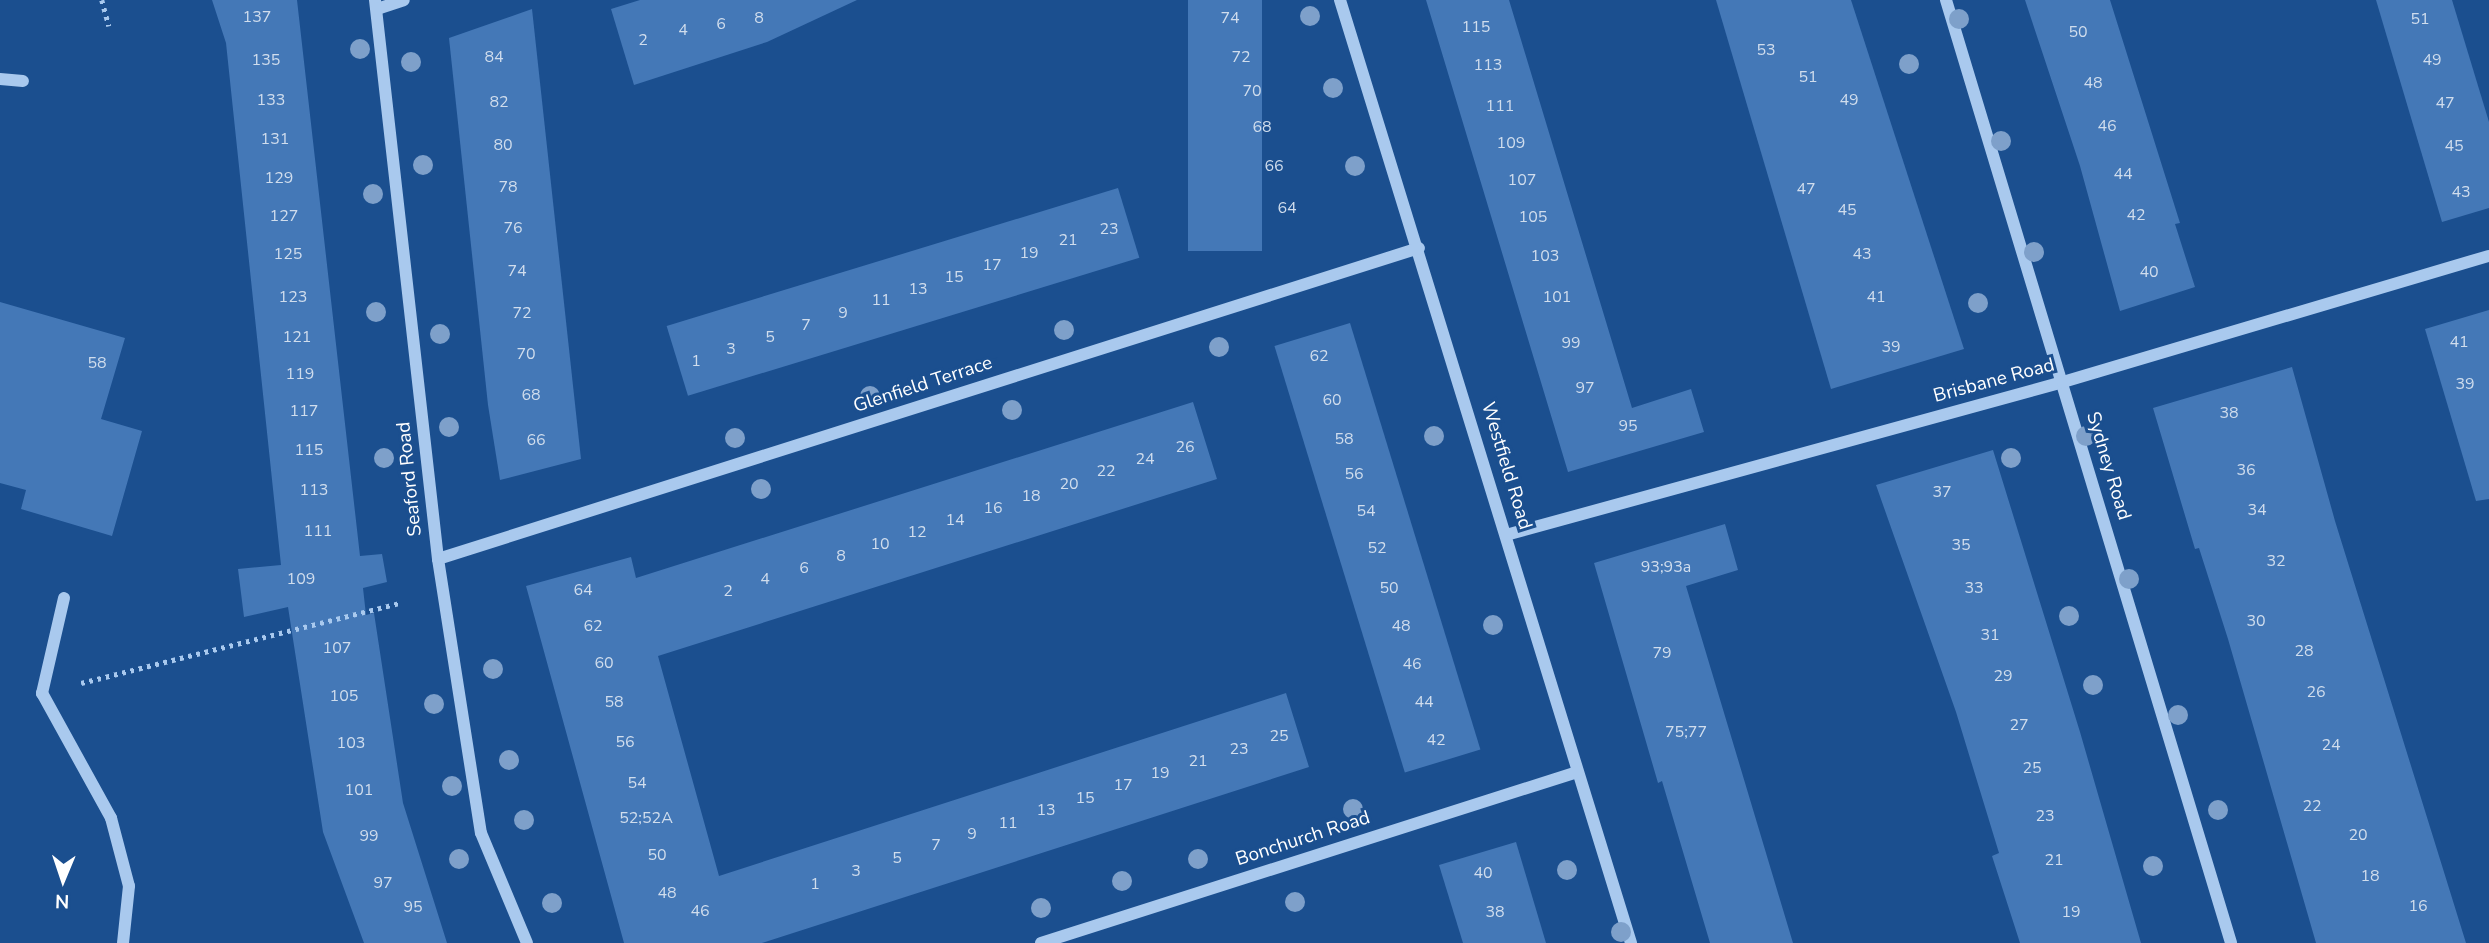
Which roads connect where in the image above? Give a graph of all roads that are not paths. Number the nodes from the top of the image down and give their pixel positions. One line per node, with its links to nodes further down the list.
1 (404, 0): 4 (street)
2 (1340, 0): 7 (street, Westfield Road)
3 (1946, 0): 9 (street, Sydney Road)
4 (376, 4): 11 (street, Seaford Road)
5 (0, 79): 6 (street)
6 (23, 82)
7 (1419, 248): 10 (street, Westfield Road); 11 (street, Glenfield Terrace)
8 (2489, 256): 9 (street, Brisbane Road)
9 (2063, 382): 10 (street, Brisbane Road); 18 (street, Sydney Road)
10 (1506, 535): 13 (street, Westfield Road)
11 (438, 559): 15 (street, Seaford Road)
12 (64, 598): 14 (street)
13 (1577, 772): 16 (street, Bonchurch Road); 17 (street, Westfield Road)
14 (123, 943)
15 (527, 943)
16 (1041, 943)
17 (1631, 943)
18 (2231, 943)

